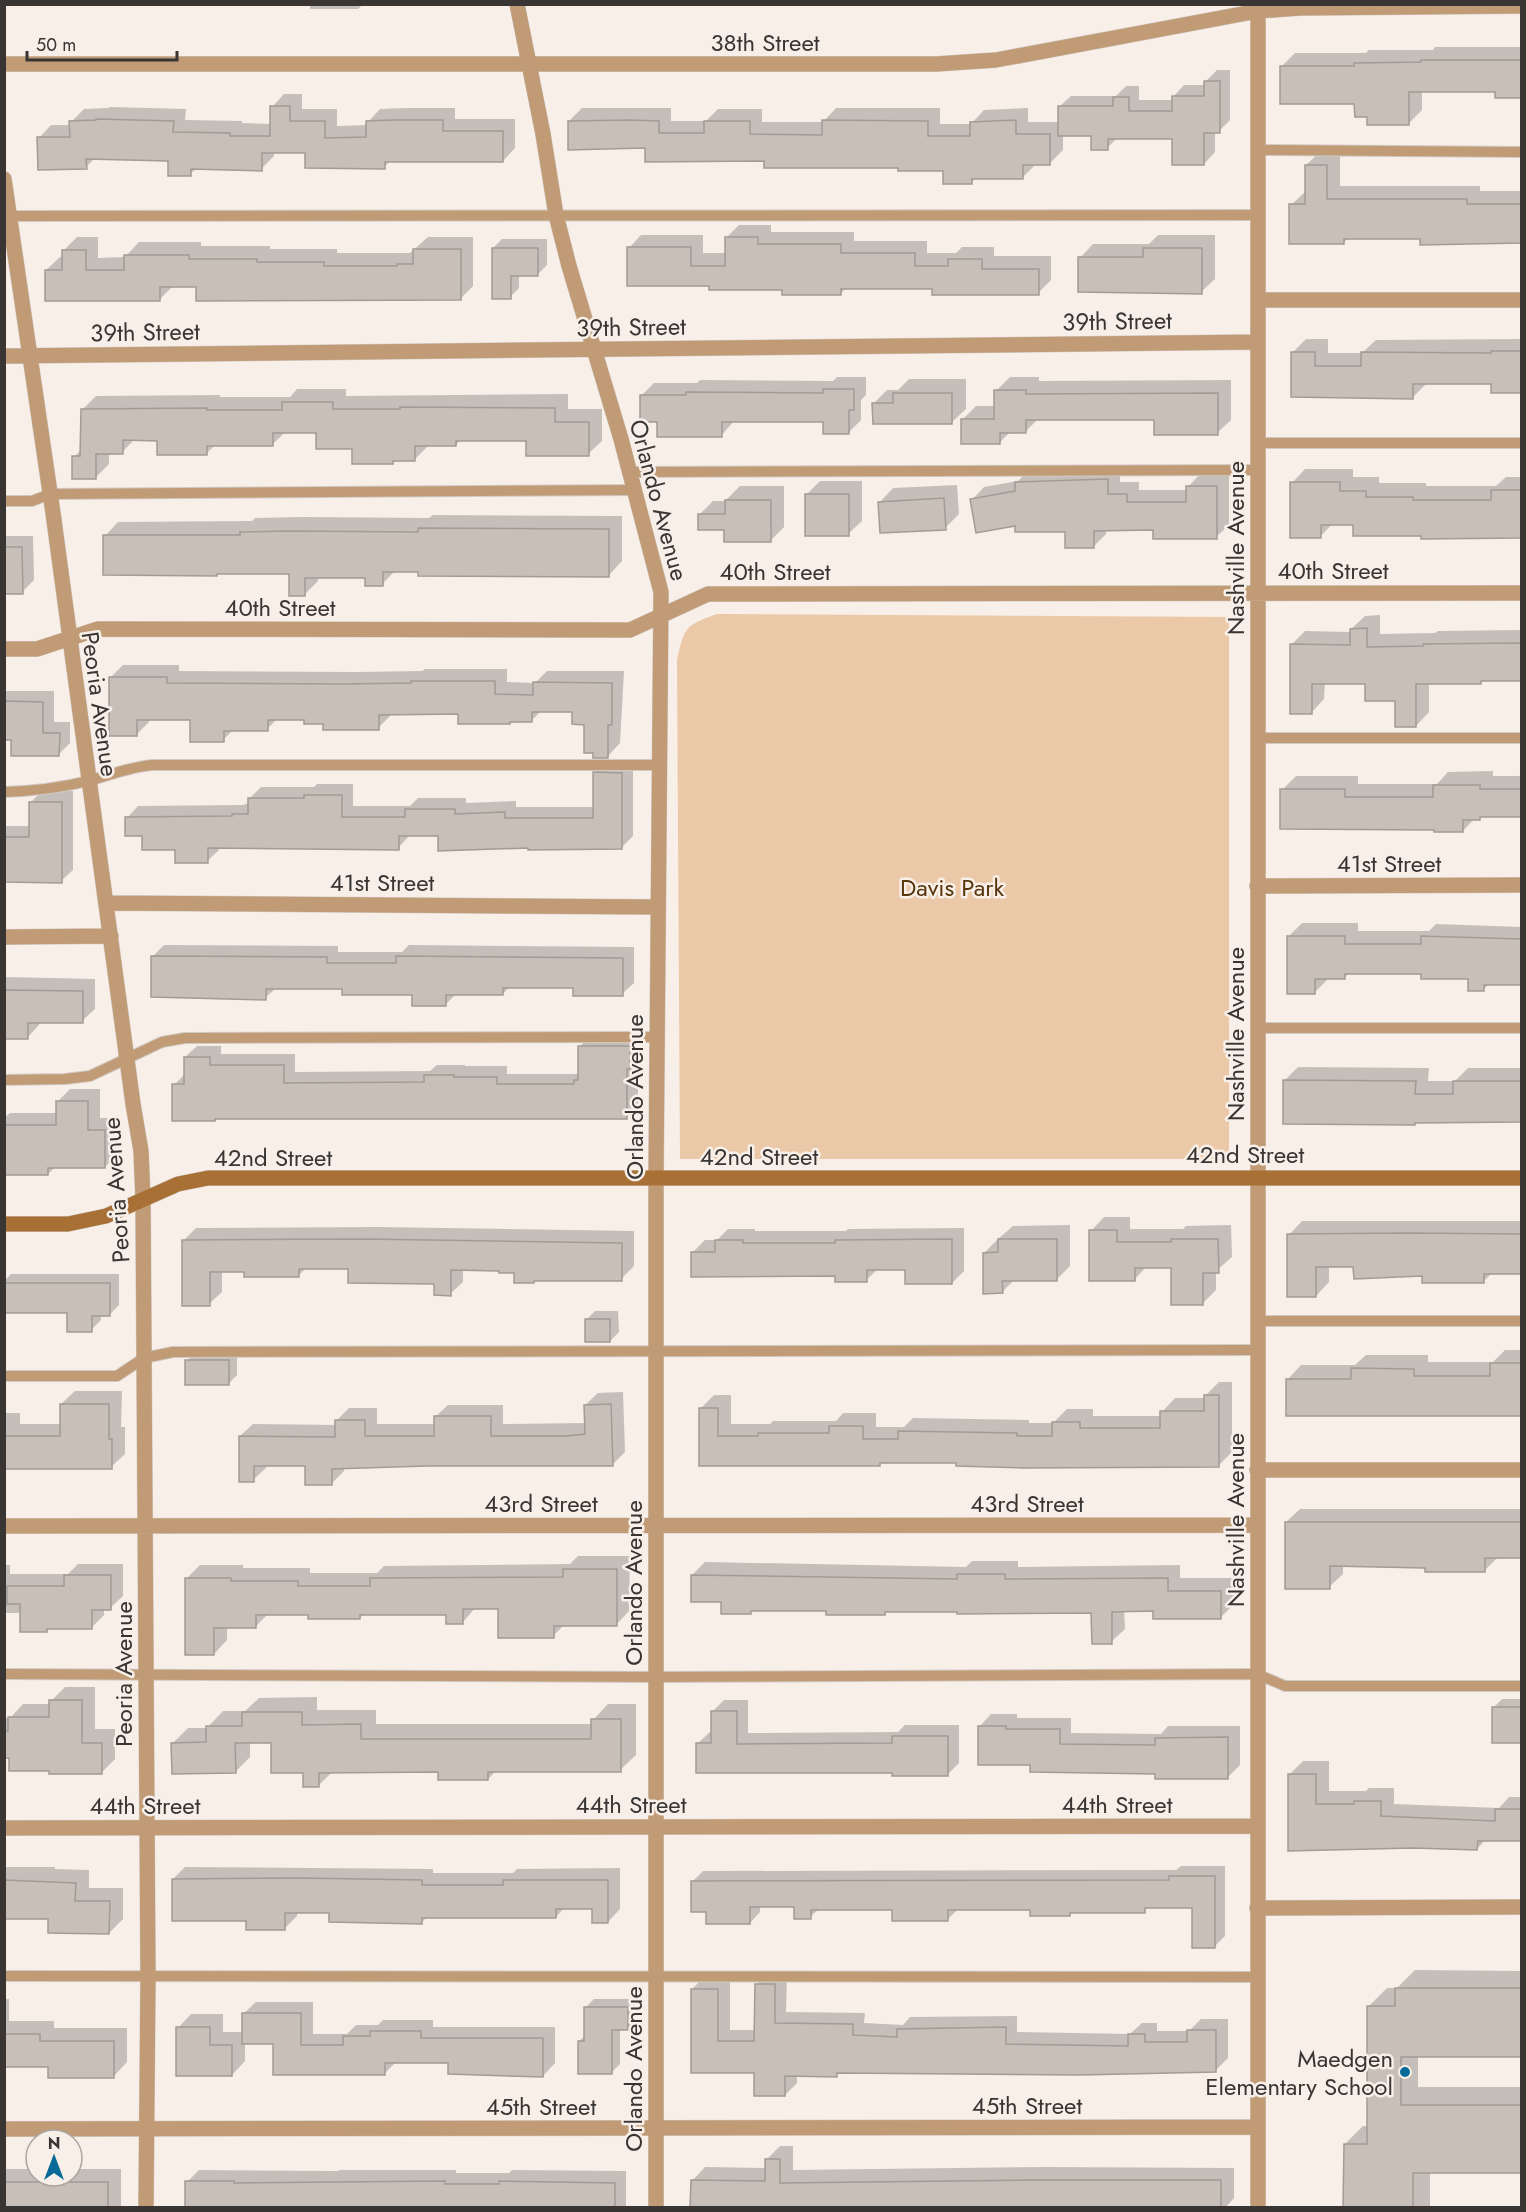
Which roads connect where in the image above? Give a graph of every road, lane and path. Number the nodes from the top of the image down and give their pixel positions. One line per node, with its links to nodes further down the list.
1 (517, 4): 5 (street, Orlando Avenue)
2 (1521, 6): 3 (street, 38th Street)
3 (1257, 8): 5 (street, 38th Street); 6 (street, Nashville Avenue)
4 (4, 64): 5 (street, 38th Street)
5 (529, 64): 9 (street, Orlando Avenue)
6 (1257, 150): 7 (lane); 10 (street, Nashville Avenue)
7 (1521, 152)
8 (4, 178): 11 (street, Peoria Avenue)
9 (556, 215): 10 (lane); 11 (lane); 15 (street, Orlando Avenue)
10 (1257, 215): 12 (street, Nashville Avenue)
11 (7, 216): 17 (street, Peoria Avenue)
12 (1257, 300): 13 (street); 14 (street, Nashville Avenue)
13 (1521, 300)
14 (1257, 342): 15 (street, 39th Street); 18 (street, Nashville Avenue)
15 (594, 350): 17 (street, 39th Street); 21 (street, Orlando Avenue)
16 (4, 356): 17 (street, 39th Street)
17 (30, 356): 23 (street, Peoria Avenue)
18 (1257, 443): 19 (lane); 20 (street, Nashville Avenue)
19 (1521, 443)
20 (1257, 470): 21 (lane); 25 (street, Nashville Avenue)
21 (629, 472): 22 (street, Orlando Avenue)
22 (634, 490): 23 (lane); 27 (street, Orlando Avenue)
23 (50, 494): 24 (lane); 28 (street, Peoria Avenue)
24 (4, 501)
25 (1257, 593): 26 (street, 40th Street); 27 (street, 40th Street); 30 (street, Nashville Avenue)
26 (1521, 593)
27 (661, 617): 28 (street, 40th Street); 32 (street, Orlando Avenue)
28 (68, 638): 29 (street, 40th Street); 33 (street, Peoria Avenue)
29 (4, 649)
30 (1257, 738): 31 (lane); 36 (street, Nashville Avenue)
31 (1521, 738)
32 (660, 765): 33 (lane); 38 (street, Orlando Avenue)
33 (87, 781): 34 (lane); 37 (street, Peoria Avenue)
34 (4, 792)
35 (1521, 885): 36 (street, 41st Street)
36 (1257, 886): 41 (street, Nashville Avenue)
37 (105, 903): 38 (street, 41st Street); 39 (street, Peoria Avenue)
38 (658, 906): 43 (street, Orlando Avenue)
39 (111, 936): 40 (street); 44 (street, Peoria Avenue)
40 (4, 937)
41 (1257, 1028): 42 (lane); 46 (street, Nashville Avenue)
42 (1521, 1029)
43 (657, 1037): 44 (lane); 47 (street, Orlando Avenue)
44 (127, 1058): 45 (lane); 49 (street, Peoria Avenue)
45 (4, 1080)
46 (1257, 1177): 47 (street, 42nd Street); 48 (street, 42nd Street); 51 (street, Nashville Avenue)
47 (656, 1178): 49 (street, 42nd Street); 54 (street, Orlando Avenue)
48 (1521, 1178)
49 (143, 1199): 50 (street, 42nd Street); 55 (street, Peoria Avenue)
50 (4, 1224)
51 (1257, 1321): 52 (lane); 53 (street, Nashville Avenue)
52 (1521, 1321)
53 (1257, 1350): 54 (lane); 57 (street, Nashville Avenue)
54 (656, 1351): 55 (lane); 59 (street, Orlando Avenue)
55 (144, 1358): 56 (lane); 62 (street, Peoria Avenue)
56 (4, 1376)
57 (1257, 1470): 58 (street); 60 (street, Nashville Avenue)
58 (1521, 1470)
59 (656, 1525): 60 (street, 43rd Street); 62 (street, 43rd Street); 66 (street, Orlando Avenue)
60 (1257, 1525): 65 (street, Nashville Avenue)
61 (4, 1526): 62 (street, 43rd Street)
62 (145, 1526): 64 (street, Peoria Avenue)
63 (4, 1674): 64 (lane)
64 (146, 1674): 66 (lane); 69 (street, Peoria Avenue)
65 (1257, 1674): 66 (lane); 67 (lane); 68 (street, Nashville Avenue)
66 (656, 1677): 70 (street, Orlando Avenue)
67 (1521, 1686)
68 (1257, 1826): 70 (street, 44th Street); 73 (street, Nashville Avenue)
69 (147, 1827): 70 (street, 44th Street); 71 (street, 44th Street); 76 (street, Peoria Avenue)
70 (656, 1827): 74 (street, Orlando Avenue)
71 (4, 1828)
72 (1521, 1907): 73 (street)
73 (1257, 1908): 77 (street, Nashville Avenue)
74 (656, 1975): 76 (lane); 77 (lane); 79 (street, Orlando Avenue)
75 (4, 1976): 76 (lane)
76 (148, 1976): 81 (street, Peoria Avenue)
77 (1257, 1977): 78 (street, Nashville Avenue)
78 (1257, 2127): 79 (street, 45th Street); 84 (street, Nashville Avenue)
79 (656, 2128): 81 (street, 45th Street); 83 (street, Orlando Avenue)
80 (4, 2129): 81 (street, 45th Street)
81 (146, 2129): 82 (street, Peoria Avenue)
82 (146, 2208)
83 (656, 2208)
84 (1258, 2208)

